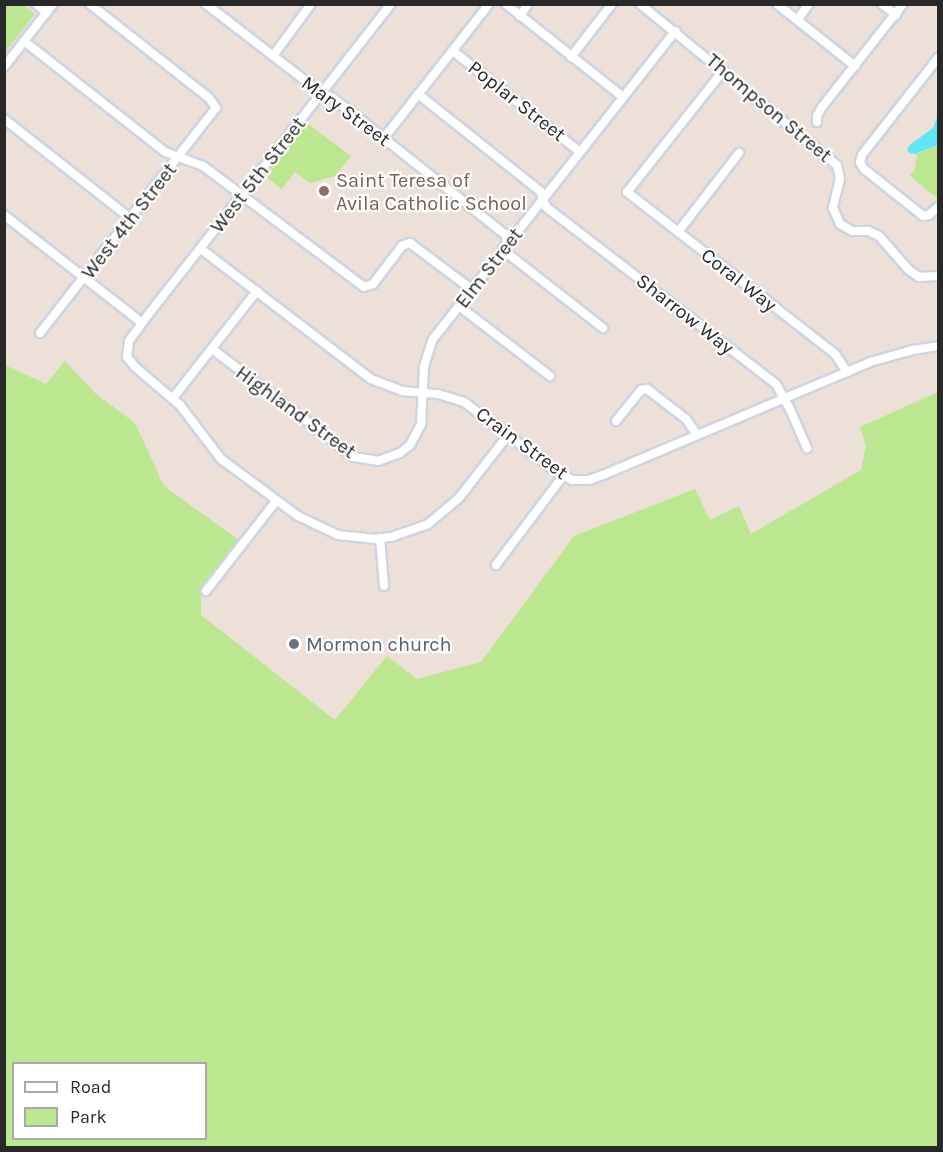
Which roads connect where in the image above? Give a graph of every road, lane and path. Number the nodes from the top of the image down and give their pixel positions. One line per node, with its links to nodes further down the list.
1 (36, 4): 16 (street)
2 (53, 4): 16 (street)
3 (90, 4): 37 (street, West 4th Street)
4 (206, 4): 23 (street, Mary Street)
5 (311, 4): 23 (street)
6 (391, 4): 29 (street, West 5th Street)
7 (489, 4): 22 (street)
8 (506, 4): 17 (street)
9 (528, 4): 17 (street)
10 (612, 4): 24 (street)
11 (640, 4): 20 (street, Thompson Street)
12 (777, 4): 19 (street)
13 (809, 4): 19 (street)
14 (882, 4): 18 (street)
15 (903, 4): 18 (street)
16 (47, 13): 21 (street)
17 (520, 15): 24 (street)
18 (896, 15): 26 (street)
19 (797, 20): 26 (street)
20 (675, 31): 28 (street, Thompson Street); 31 (street, Elm Street)
21 (24, 41): 27 (street); 37 (street)
22 (453, 51): 30 (street); 35 (street, Poplar Street)
23 (273, 56): 29 (street, Mary Street)
24 (571, 57): 31 (street)
25 (939, 58): 40 (street)
26 (855, 66): 33 (street)
27 (4, 67)
28 (723, 71): 43 (street, Coral Way); 46 (street, Thompson Street)
29 (321, 93): 34 (street, Mary Street); 38 (street, West 5th Street)
30 (418, 94): 34 (street); 39 (street, Sharrow Way)
31 (623, 97): 35 (street, Elm Street)
32 (4, 119): 42 (street)
33 (817, 122)
34 (384, 138): 44 (street, Mary Street)
35 (580, 152): 39 (street, Elm Street)
36 (740, 153): 43 (street)
37 (179, 157): 38 (street); 42 (street, West 4th Street)
38 (243, 194): 45 (street, West 5th Street); 48 (street)
39 (544, 198): 44 (street, Elm Street); 60 (street, Sharrow Way)
40 (939, 207)
41 (4, 214): 47 (street)
42 (131, 219): 47 (street, West 4th Street)
43 (678, 232): 56 (street, Coral Way)
44 (507, 244): 48 (street, Elm Street); 52 (street, Mary Street)
45 (201, 249): 49 (street, Crain Street); 51 (street, West 5th Street)
46 (939, 276)
47 (85, 278): 51 (street); 53 (street, West 4th Street)
48 (471, 289): 50 (street, Elm Street)
49 (257, 291): 55 (street); 58 (street, Crain Street)
50 (459, 306): 57 (street); 58 (street, Elm Street)
51 (142, 323): 59 (street, West 5th Street)
52 (603, 328)
53 (40, 333)
54 (939, 346): 56 (street, Crain Street)
55 (212, 349): 59 (street); 64 (street, Highland Street)
56 (847, 372): 60 (street, Crain Street)
57 (550, 376)
58 (423, 393): 62 (street, Crain Street); 64 (street, Elm Street)
59 (173, 398): 67 (street)
60 (785, 399): 63 (street, Crain Street); 65 (street, Sharrow Way)
61 (616, 422): 63 (street)
62 (508, 435): 66 (street, Crain Street); 68 (street)
63 (697, 435): 66 (street, Crain Street)
64 (414, 439)
65 (807, 448)
66 (562, 476): 69 (street)
67 (276, 501): 68 (street); 71 (street)
68 (380, 538): 70 (street)
69 (496, 565)
70 (384, 586)
71 (206, 591)

